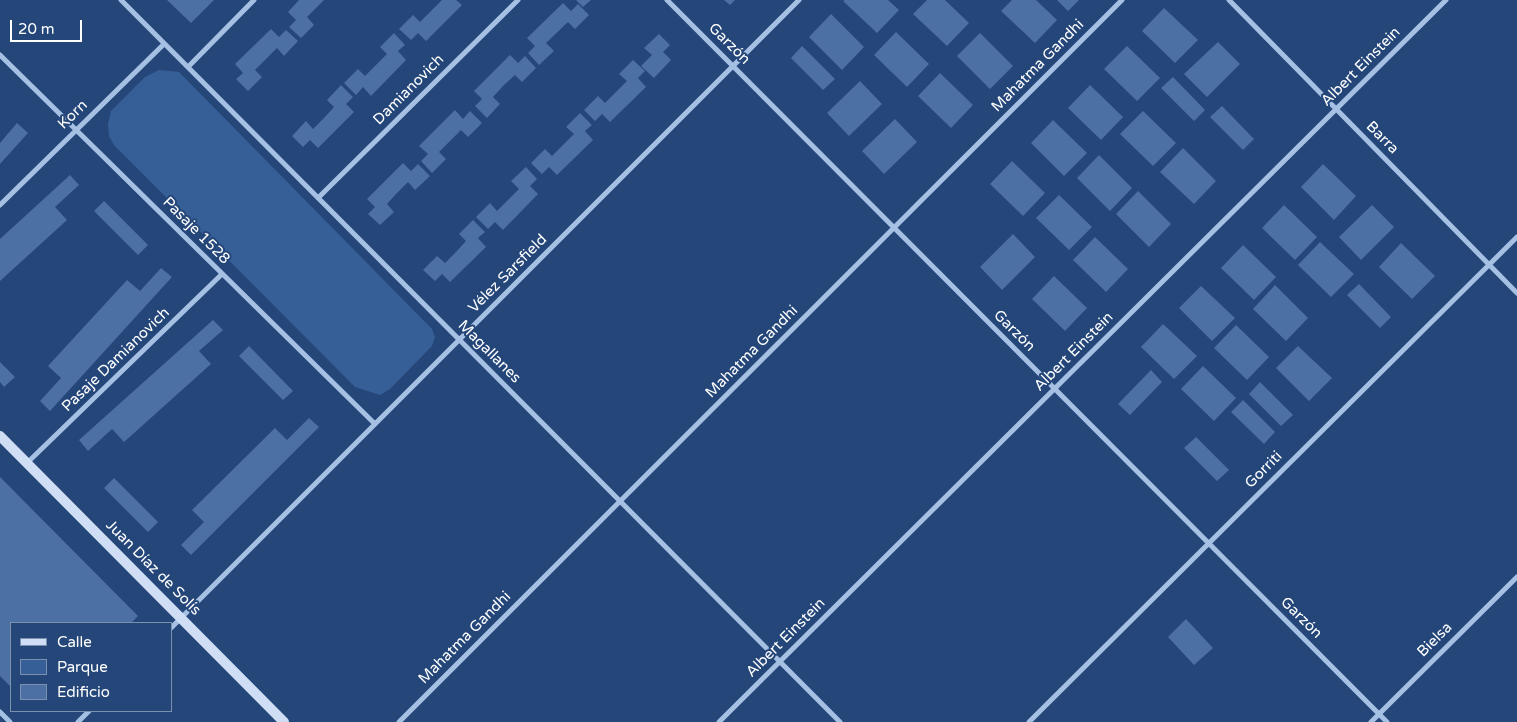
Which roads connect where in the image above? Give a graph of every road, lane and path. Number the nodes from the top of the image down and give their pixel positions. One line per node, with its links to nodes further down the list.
1 (121, 0): 9 (street, Magallanes)
2 (254, 0): 12 (street)
3 (518, 0): 15 (street, Damianovich)
4 (667, 0): 11 (street, Garzón)
5 (799, 0): 11 (street, Vélez Sarsfield)
6 (1122, 0): 17 (street, Mahatma Gandhi)
7 (1229, 0): 13 (street, Barra)
8 (1446, 0): 13 (street, Albert Einstein)
9 (164, 44): 12 (street, Magallanes); 14 (street, Korn)
10 (0, 55): 14 (street, Pasaje 1528)
11 (733, 66): 17 (street, Garzón); 22 (street, Vélez Sarsfield)
12 (188, 67): 15 (street, Magallanes)
13 (1336, 109): 19 (street, Barra); 23 (street, Albert Einstein)
14 (76, 130): 16 (street, Korn); 20 (street, Pasaje 1528)
15 (318, 198): 22 (street, Magallanes)
16 (0, 205)
17 (894, 228): 23 (street, Garzón); 27 (street, Mahatma Gandhi)
18 (1517, 237): 19 (street, Gorriti)
19 (1489, 264): 21 (street, Barra); 28 (street, Gorriti)
20 (222, 274): 24 (street, Pasaje 1528); 26 (street, Pasaje Damianovich)
21 (1517, 293)
22 (459, 340): 24 (street, Vélez Sarsfield); 27 (street, Magallanes)
23 (1054, 389): 28 (street, Garzón); 32 (street, Albert Einstein)
24 (375, 424): 30 (street, Vélez Sarsfield)
25 (0, 436): 26 (main road, Juan Díaz de Solís)
26 (26, 463): 30 (main road, Juan Díaz de Solís)
27 (620, 501): 32 (street, Magallanes); 39 (street, Mahatma Gandhi)
28 (1208, 543): 35 (street, Garzón); 42 (street, Gorriti)
29 (1517, 577): 35 (street, Bielsa)
30 (181, 618): 31 (street, Vélez Sarsfield); 38 (main road, Juan Díaz de Solís)
31 (172, 627)
32 (780, 662): 40 (street, Albert Einstein); 41 (street, Magallanes)
33 (0, 712): 36 (street)
34 (88, 712): 37 (street)
35 (1379, 714): 43 (street, Bielsa); 44 (street, Garzón)
36 (10, 722)
37 (78, 722)
38 (284, 722)
39 (399, 722)
40 (719, 722)
41 (840, 722)
42 (1028, 722)
43 (1371, 722)
44 (1387, 722)

